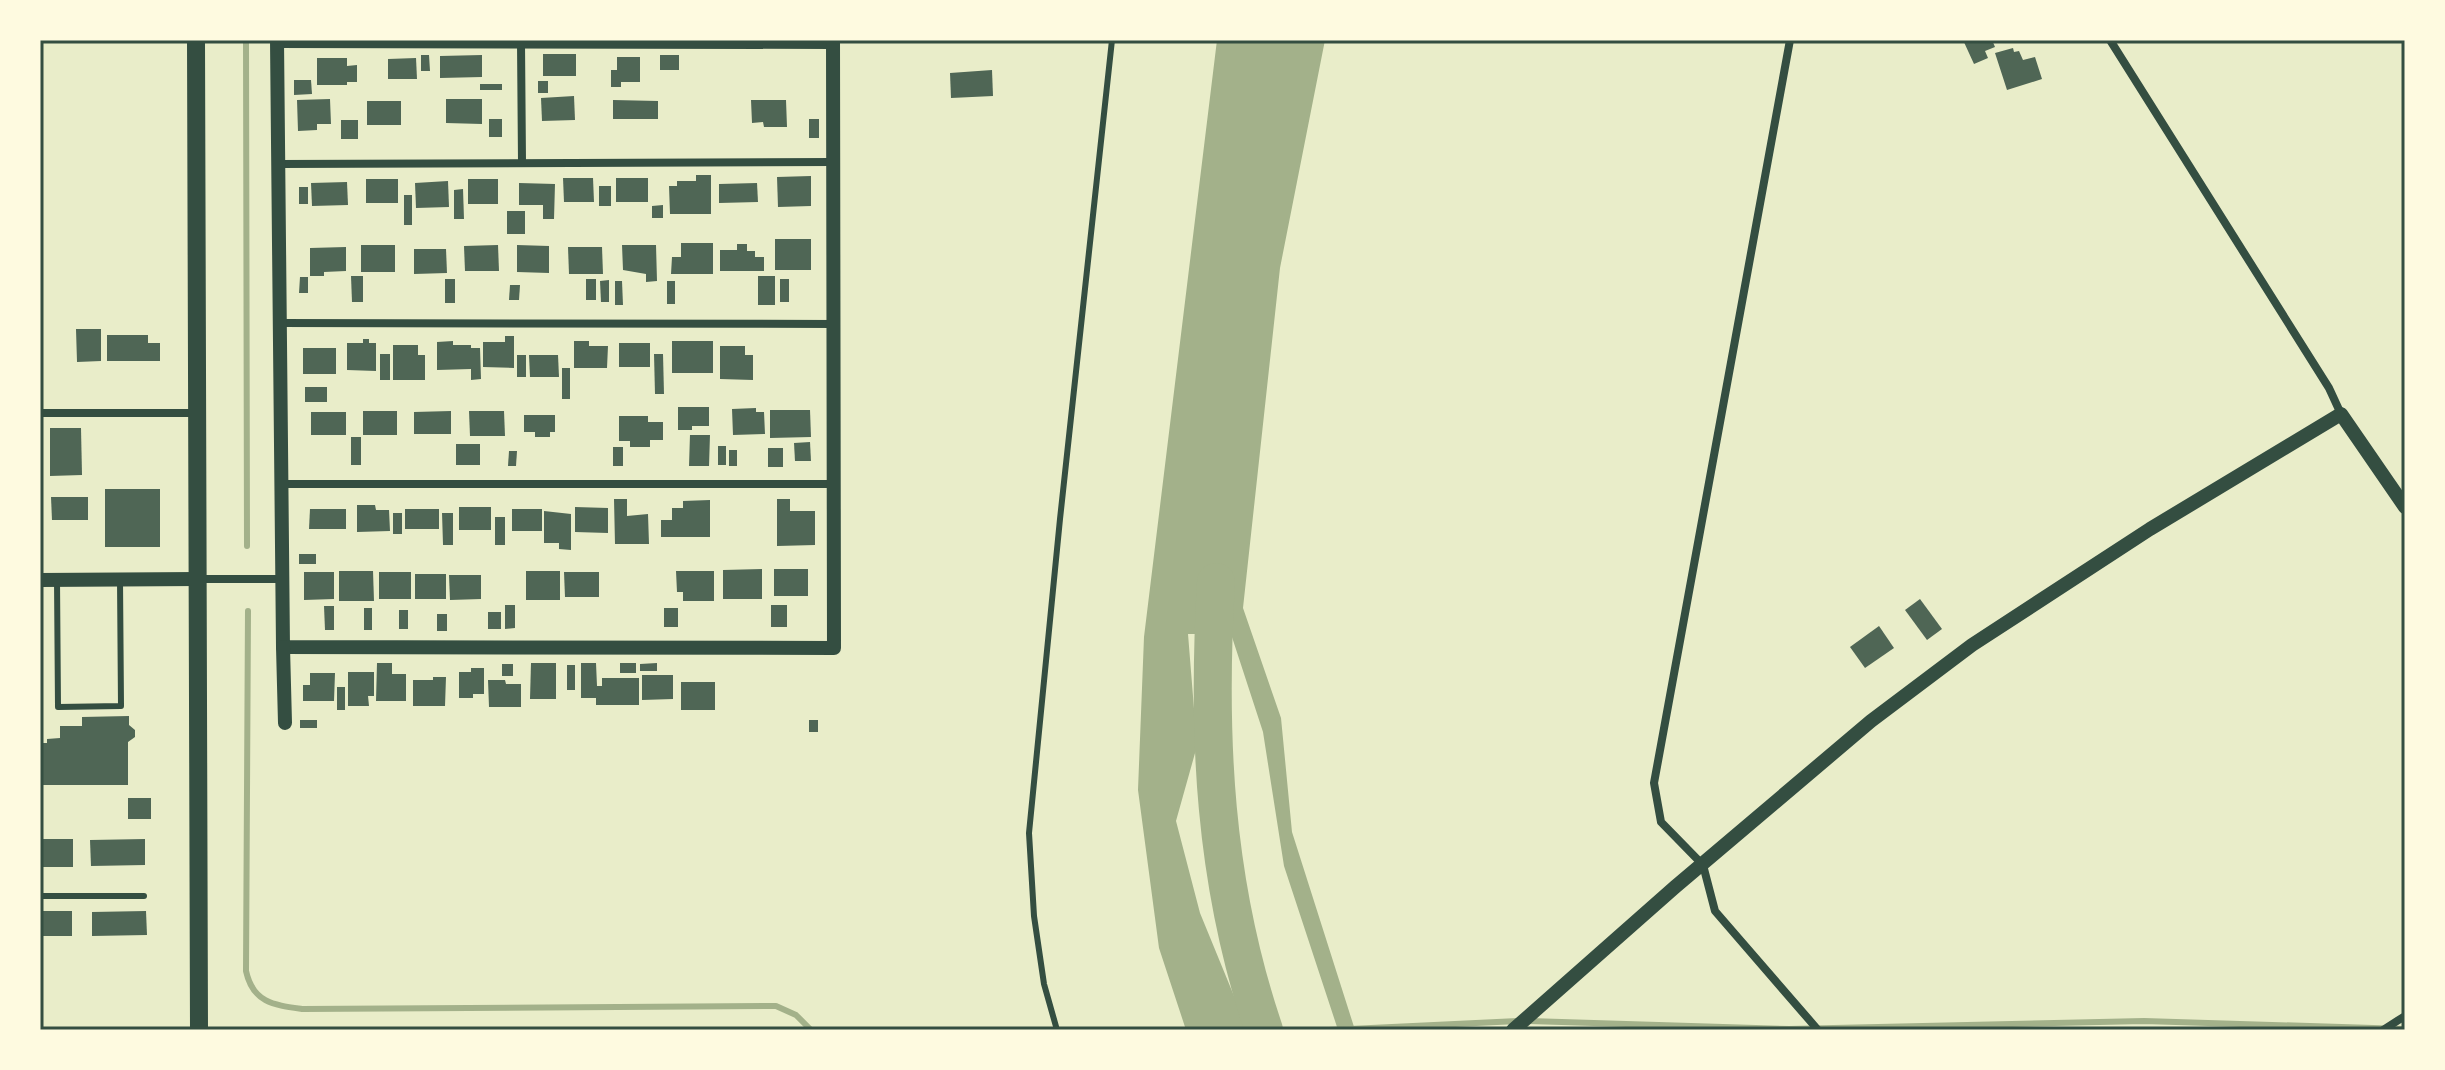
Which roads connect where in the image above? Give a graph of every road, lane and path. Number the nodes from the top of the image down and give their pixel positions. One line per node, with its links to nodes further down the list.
1 (196, 40): 14 (highway)
2 (1112, 40): 31 (lane)
3 (1790, 40): 26 (street)
4 (2110, 40): 15 (street)
5 (277, 42): 6 (street); 10 (street)
6 (521, 42): 7 (street); 8 (street)
7 (833, 42): 9 (street)
8 (522, 162): 9 (street); 10 (street)
9 (833, 162): 12 (street)
10 (279, 164): 11 (street)
11 (280, 323): 12 (street); 16 (street)
12 (835, 324): 17 (street)
13 (40, 413): 14 (street)
14 (196, 413): 20 (highway)
15 (2341, 414): 18 (street); 26 (street)
16 (282, 484): 17 (street); 21 (street)
17 (835, 484): 24 (street)
18 (2405, 507)
19 (120, 579): 20 (street); 23 (street); 23 (lane)
20 (198, 579): 21 (street); 30 (highway)
21 (282, 579): 24 (street)
22 (40, 580): 23 (street)
23 (57, 580)
24 (283, 647): 25 (street)
25 (285, 723)
26 (1703, 865): 32 (street); 33 (street)
27 (40, 896): 28 (lane)
28 (144, 896)
29 (2405, 1016): 34 (street)
30 (199, 1030)
31 (1057, 1030)
32 (1513, 1030)
33 (1818, 1030)
34 (2383, 1030)

